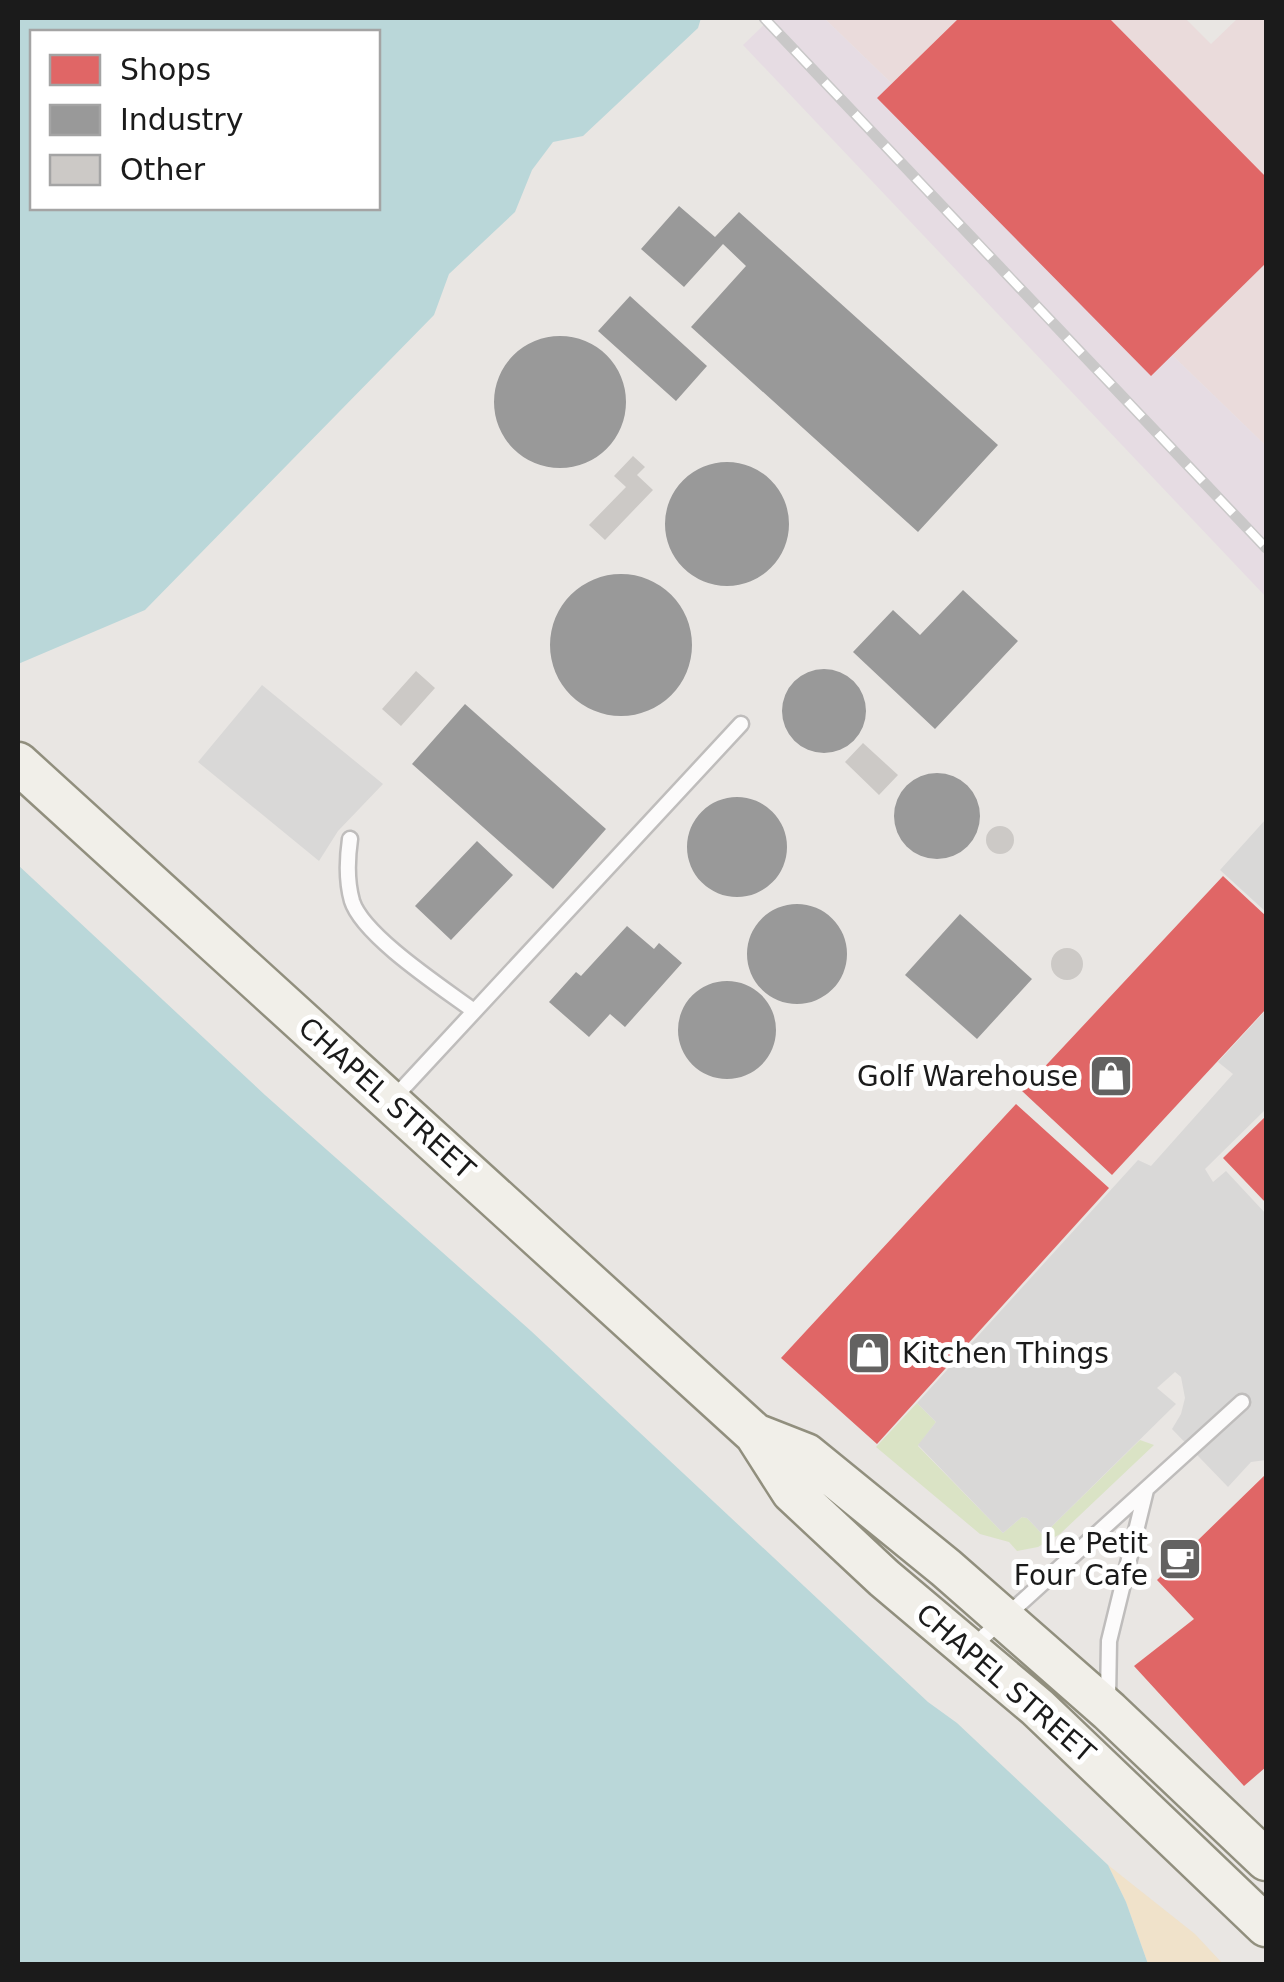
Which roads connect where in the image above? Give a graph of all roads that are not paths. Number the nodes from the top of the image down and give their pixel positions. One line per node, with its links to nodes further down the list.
1 (740, 724): 4 (lane)
2 (18, 763): 5 (main road, CHAPEL STREET)
3 (350, 839): 4 (lane)
4 (474, 1011): 5 (lane)
5 (391, 1100): 7 (main road, CHAPEL STREET)
6 (1242, 1402): 8 (lane)
7 (754, 1434): 9 (main road, CHAPEL STREET); 10 (main road, CHAPEL STREET)
8 (1146, 1489): 9 (lane); 11 (lane)
9 (1004, 1619): 10 (lane); 11 (main road, CHAPEL STREET)
10 (969, 1649): 13 (main road, CHAPEL STREET)
11 (1109, 1710): 12 (main road, CHAPEL STREET)
12 (1266, 1860)
13 (1266, 1926)

